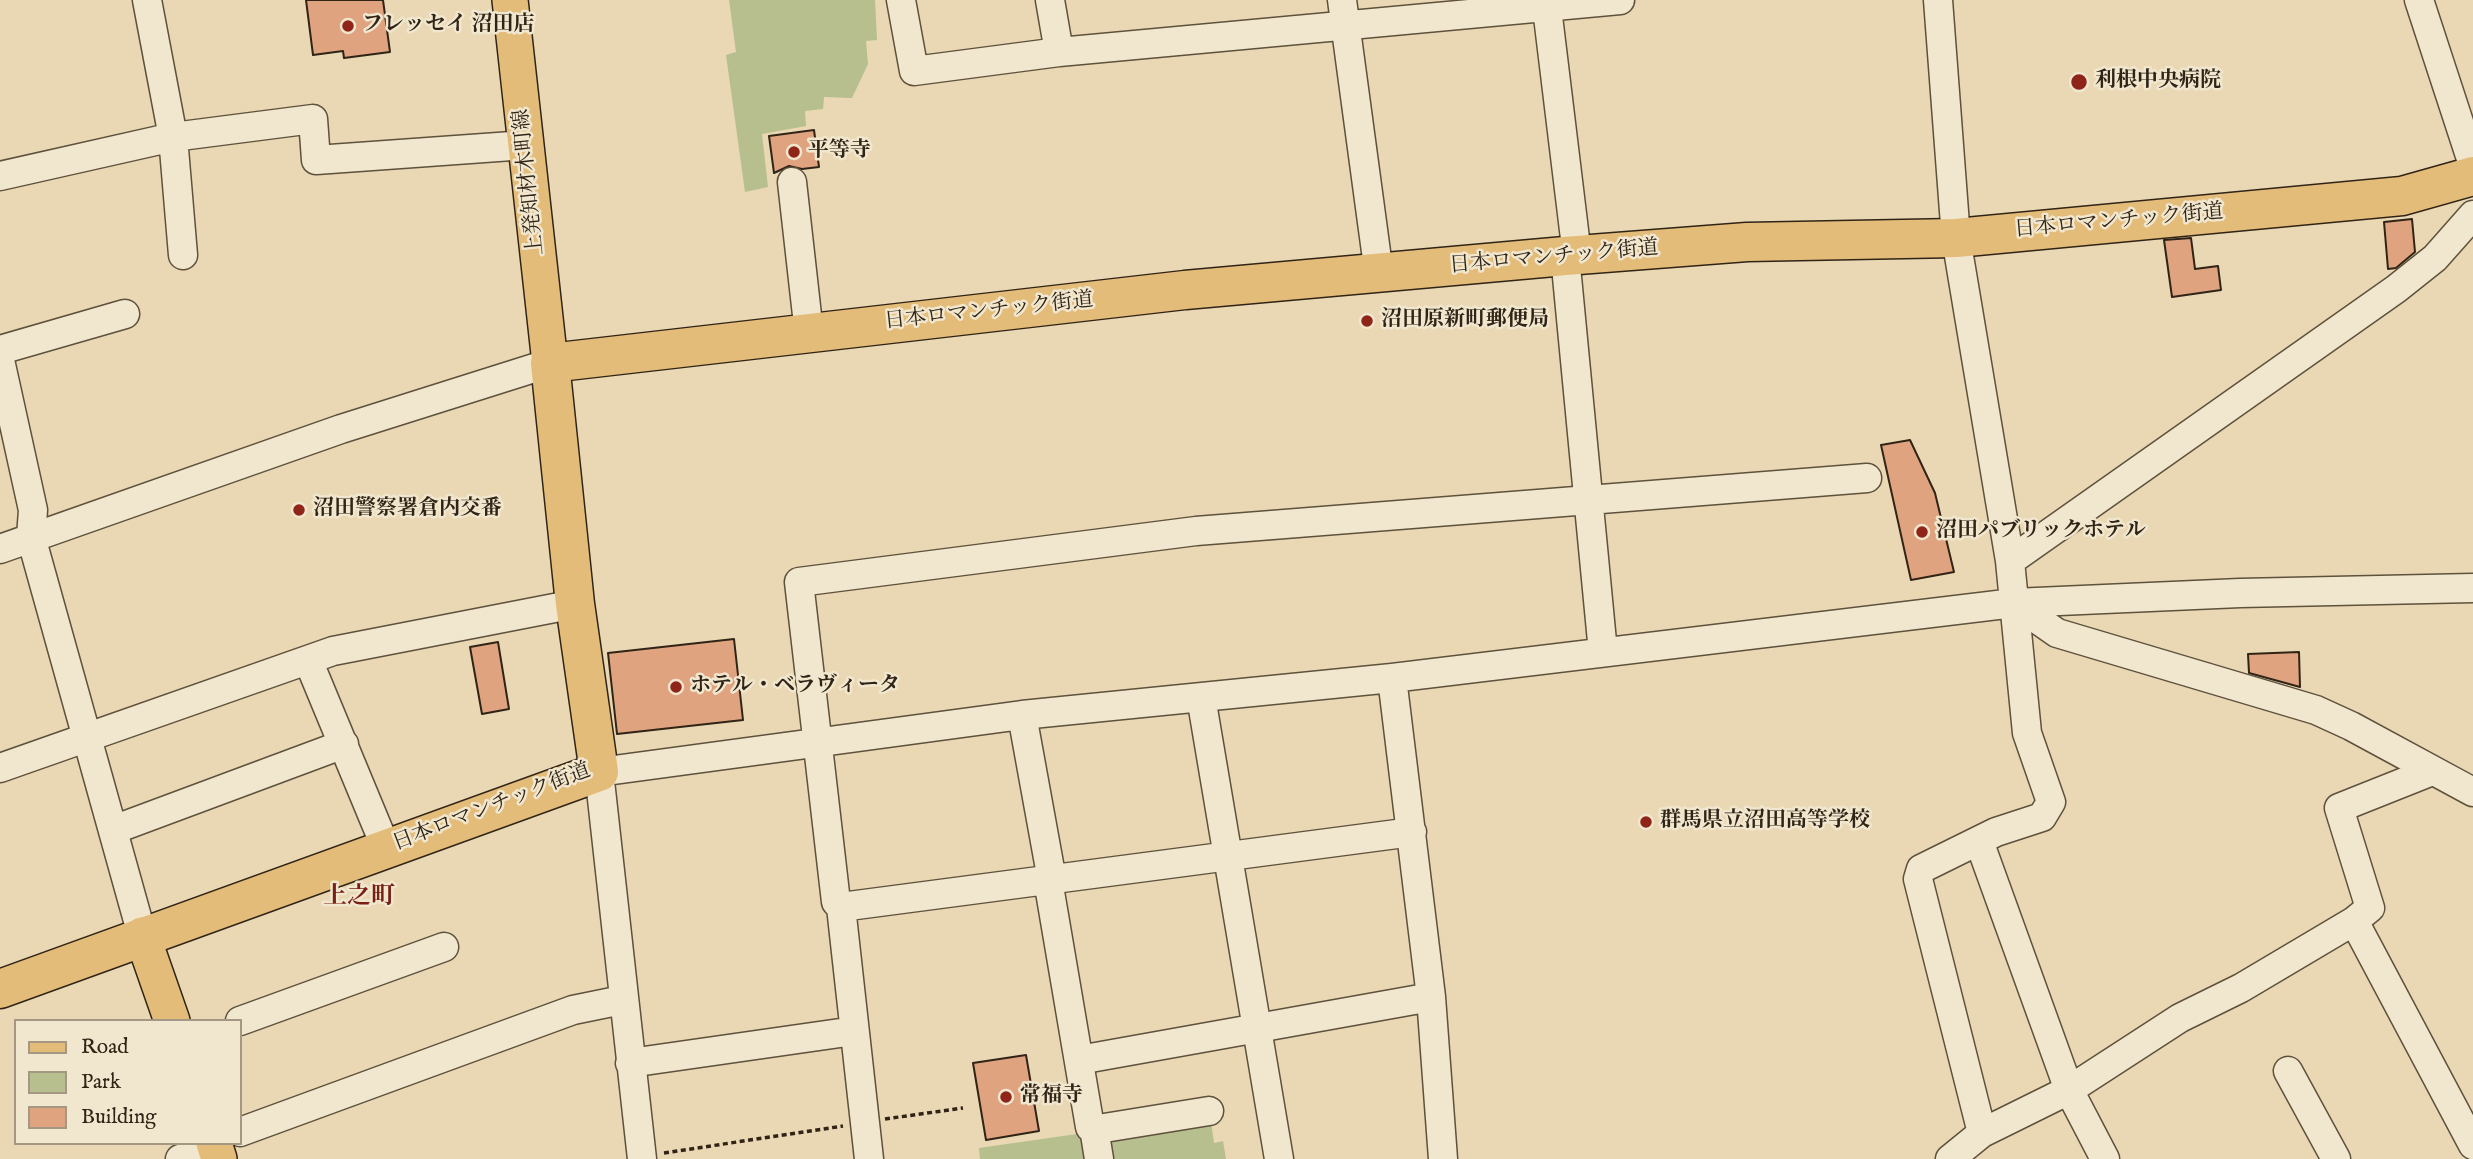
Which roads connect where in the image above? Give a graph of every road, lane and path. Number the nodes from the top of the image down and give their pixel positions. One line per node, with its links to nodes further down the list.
1 (147, 0): 12 (street)
2 (510, 0): 13 (main road, 上発知材木町線)
3 (901, 0): 11 (street)
4 (1050, 0): 11 (street)
5 (1620, 0): 8 (street)
6 (1938, 0): 19 (street)
7 (2419, 0): 14 (street)
8 (1545, 3): 9 (street); 21 (street)
9 (1477, 6): 10 (street)
10 (1344, 12): 11 (street); 22 (street)
11 (1059, 52)
12 (173, 137): 13 (street); 15 (street); 20 (street)
13 (526, 145): 27 (main road, 上発知材木町線)
14 (2473, 165)
15 (0, 176)
16 (2473, 176): 19 (highway, 日本ロマンチック街道)
17 (792, 182): 24 (street)
18 (2473, 215): 32 (street)
19 (1956, 238): 21 (highway, 日本ロマンチック街道); 32 (street)
20 (183, 255)
21 (1571, 255): 22 (highway, 日本ロマンチック街道); 29 (street)
22 (1379, 274): 24 (highway, 日本ロマンチック街道)
23 (125, 314): 25 (street)
24 (809, 333): 27 (highway, 日本ロマンチック街道)
25 (0, 350)
26 (0, 360): 30 (street)
27 (550, 363): 30 (street); 35 (highway, 日本ロマンチック街道)
28 (1867, 478): 29 (street)
29 (1588, 501): 36 (street); 42 (street)
30 (31, 537): 31 (street); 41 (street)
31 (0, 549)
32 (2010, 561): 34 (street)
33 (2473, 588): 34 (street)
34 (2014, 603): 36 (street); 45 (street); 50 (street)
35 (575, 604): 37 (street); 46 (highway, 日本ロマンチック街道)
36 (1603, 652): 38 (street)
37 (308, 660): 41 (street); 43 (street)
38 (1392, 678): 39 (street); 49 (street)
39 (1200, 697): 40 (street); 52 (street)
40 (1022, 716): 42 (street); 53 (street)
41 (86, 738): 44 (street); 48 (street)
42 (819, 741): 46 (street); 54 (street)
43 (344, 744): 48 (street); 51 (street)
44 (0, 768)
45 (2431, 771): 47 (street); 55 (street)
46 (599, 772): 51 (highway, 日本ロマンチック街道); 60 (street)
47 (2473, 792)
48 (113, 830): 56 (street)
49 (1412, 832): 52 (street); 59 (street)
50 (1979, 841): 68 (street); 73 (street)
51 (386, 848): 56 (highway, 日本ロマンチック街道)
52 (1228, 856): 53 (street); 63 (street)
53 (1050, 880): 54 (street); 65 (street)
54 (841, 907): 64 (street)
55 (2354, 921): 68 (street); 76 (street)
56 (142, 935): 58 (highway, 日本ロマンチック街道); 61 (main road)
57 (444, 947): 62 (street)
58 (0, 989)
59 (1431, 997): 63 (street); 82 (street)
60 (622, 1000): 66 (street); 74 (street)
61 (171, 1019)
62 (242, 1020)
63 (1257, 1029): 65 (street); 81 (street)
64 (854, 1031): 66 (street); 71 (street)
65 (1079, 1060): 72 (street)
66 (631, 1063): 77 (street)
67 (2288, 1071): 85 (street)
68 (2068, 1090): 73 (street); 84 (street)
69 (963, 1108): 71 (path)
70 (1209, 1111): 72 (street)
71 (864, 1123): 77 (path); 79 (street)
72 (1094, 1128): 80 (street)
73 (1982, 1133): 83 (street)
74 (242, 1137)
75 (222, 1145): 78 (street)
76 (2473, 1145)
77 (642, 1158)
78 (180, 1159)
79 (869, 1159)
80 (1099, 1159)
81 (1279, 1159)
82 (1443, 1159)
83 (1952, 1159)
84 (2105, 1159)
85 (2336, 1159)

